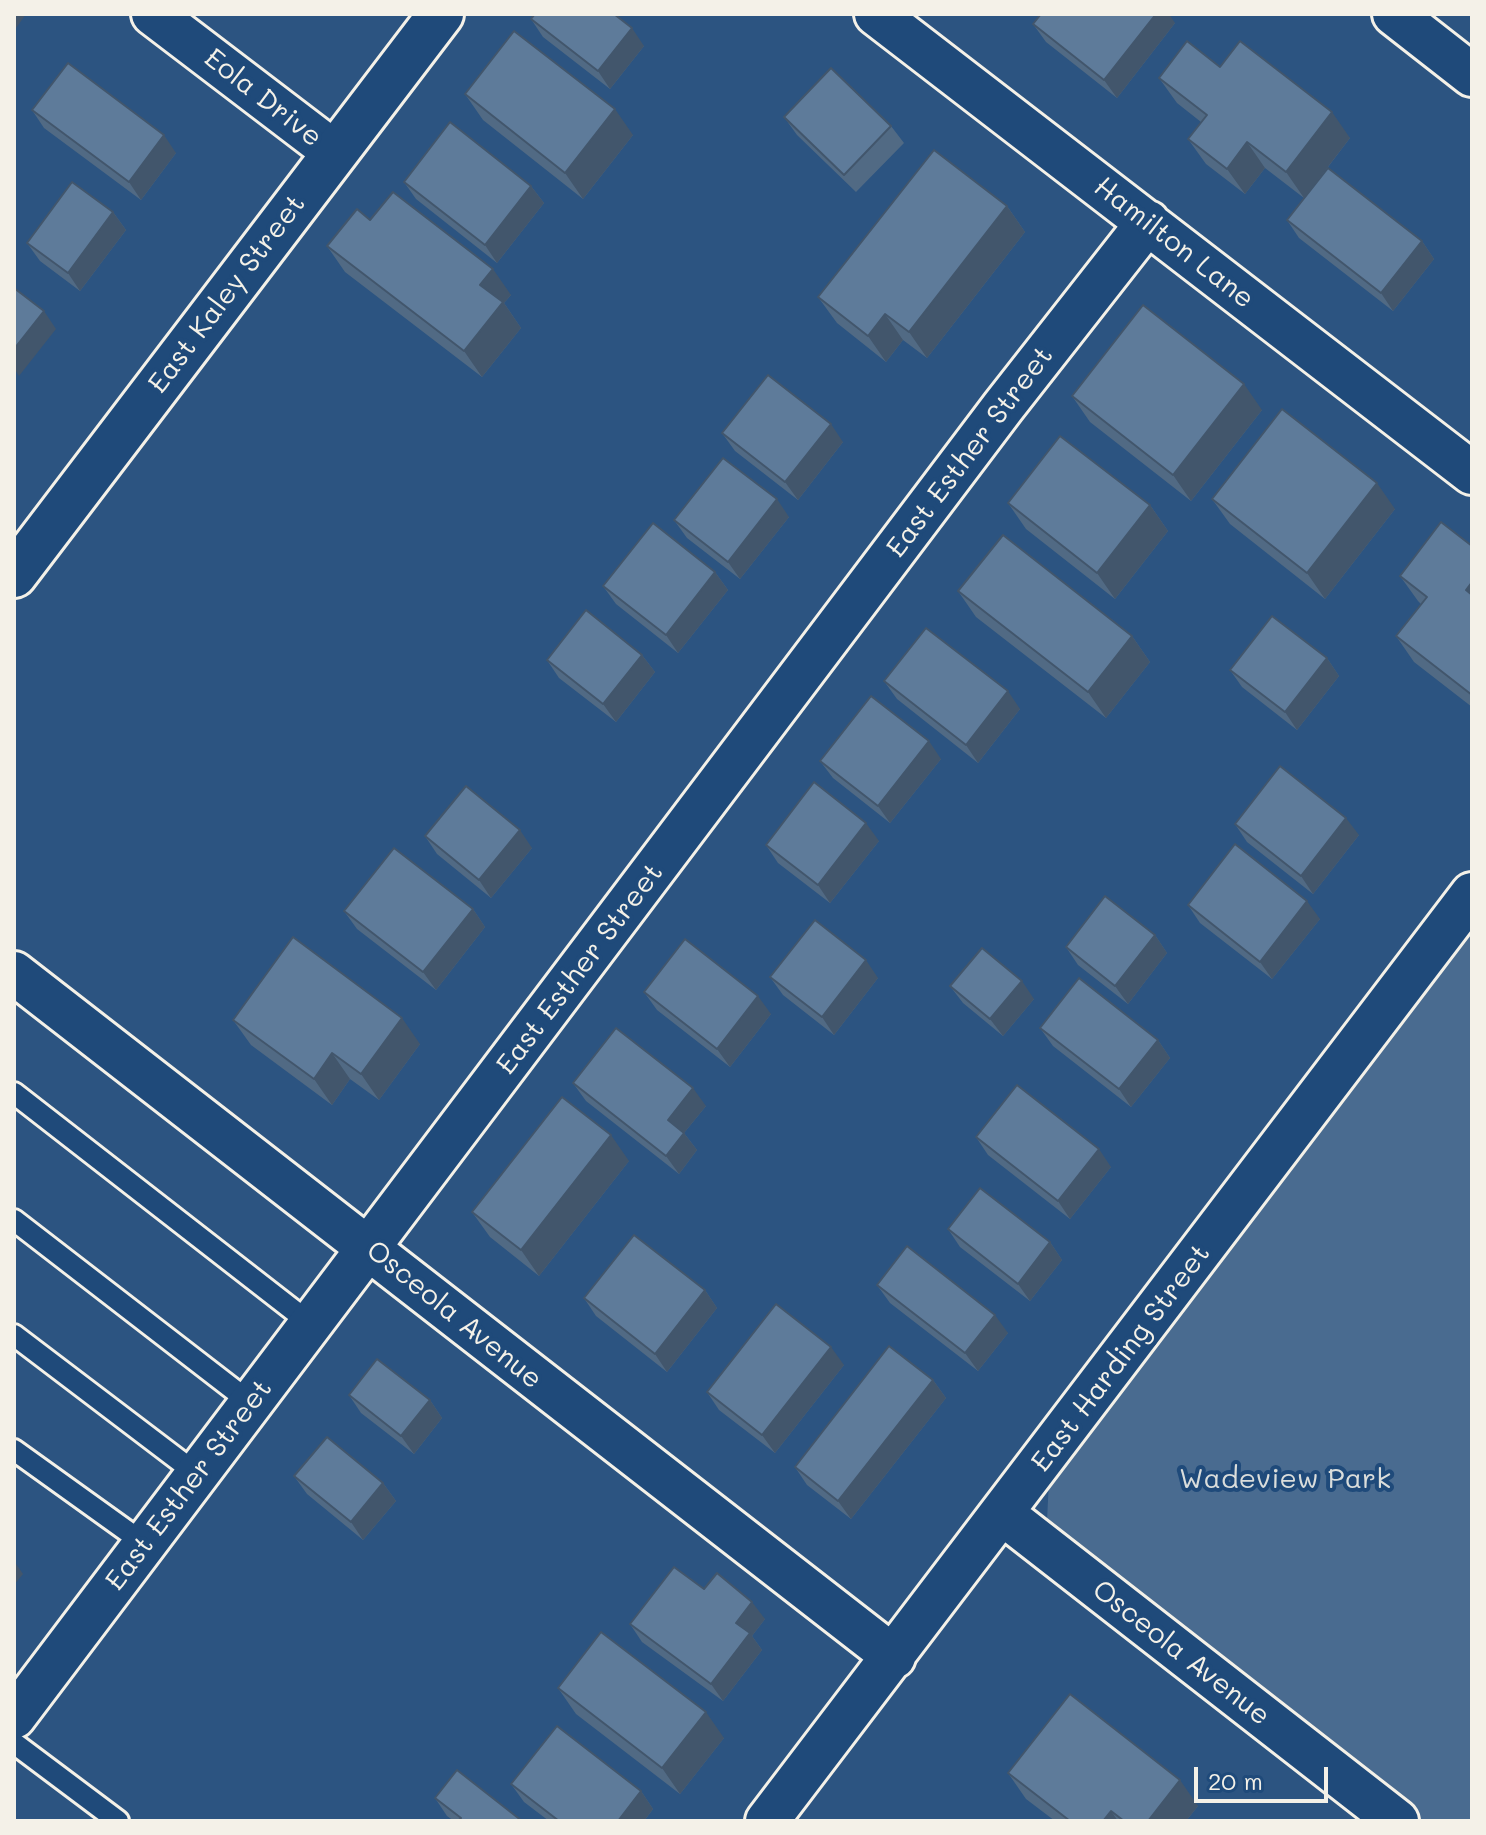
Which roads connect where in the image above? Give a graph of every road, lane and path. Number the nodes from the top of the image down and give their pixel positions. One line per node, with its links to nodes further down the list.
1 (153, 14): 6 (street, Eola Drive)
2 (441, 14): 6 (street, East Kaley Street)
3 (876, 14): 7 (street, Hamilton Lane)
4 (1394, 14): 5 (street)
5 (1472, 75)
6 (334, 152): 9 (street, East Kaley Street)
7 (1148, 222): 8 (street, Hamilton Lane); 14 (street, East Esther Street)
8 (1472, 473)
9 (14, 575)
10 (1472, 894): 20 (street, East Harding Street)
11 (14, 973): 14 (street, Osceola Avenue)
12 (14, 1093): 15 (lane)
13 (14, 1220): 17 (lane)
14 (370, 1247): 15 (street, East Esther Street); 22 (street, Osceola Avenue)
15 (311, 1324): 17 (street, East Esther Street)
16 (14, 1335): 19 (lane)
17 (251, 1403): 19 (street, East Esther Street)
18 (14, 1450): 21 (lane)
19 (197, 1474): 21 (street, East Esther Street)
20 (1003, 1514): 22 (street, East Harding Street); 27 (street, Osceola Avenue)
21 (145, 1544): 23 (street, East Esther Street)
22 (894, 1657): 26 (street, East Harding Street)
23 (14, 1717)
24 (14, 1743): 25 (lane)
25 (118, 1821)
26 (767, 1821)
27 (1397, 1821)

